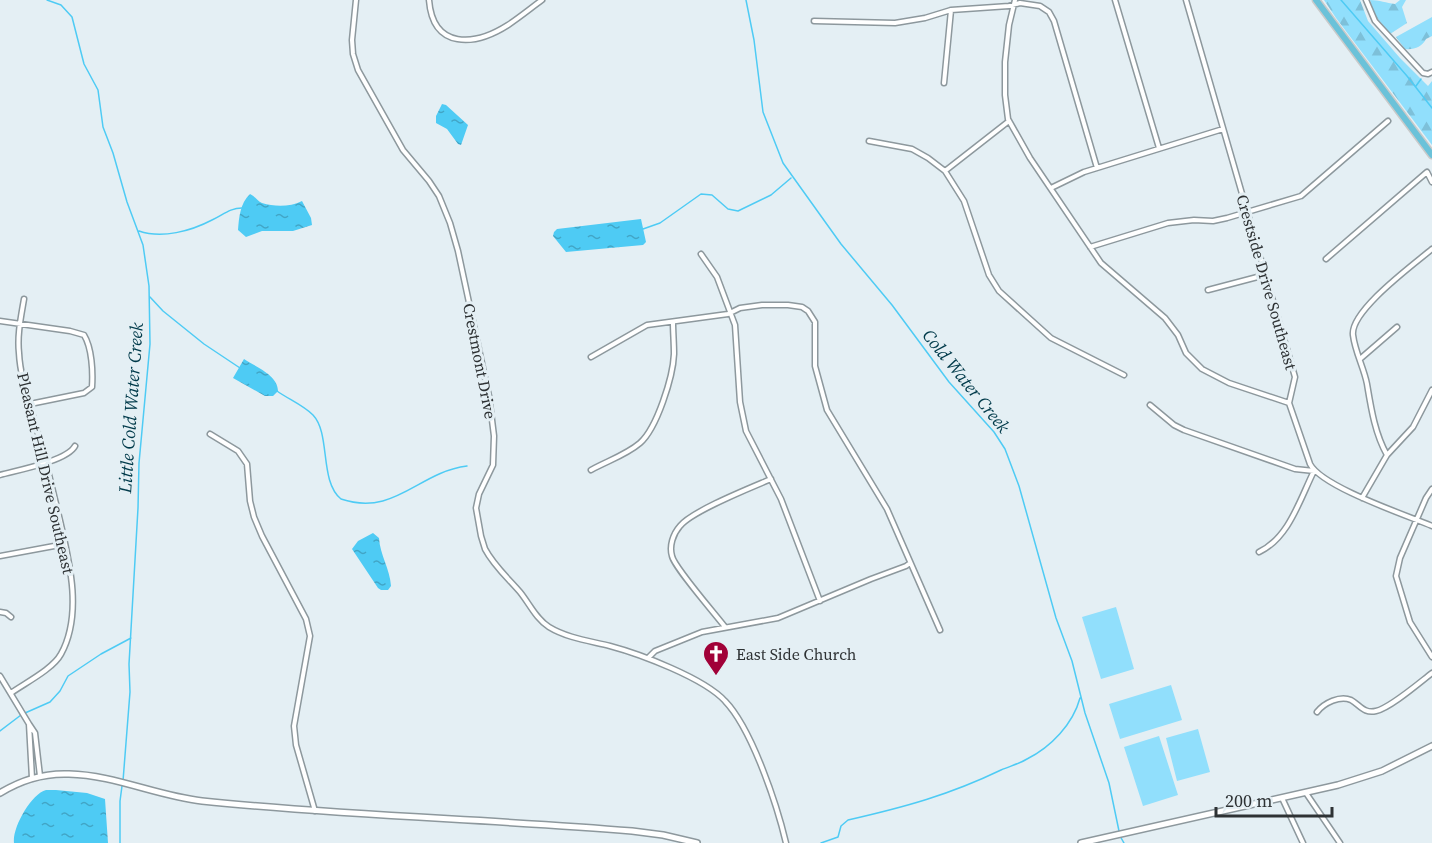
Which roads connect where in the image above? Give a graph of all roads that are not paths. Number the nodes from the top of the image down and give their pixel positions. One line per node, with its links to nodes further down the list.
1 (356, 0): 65 (street, Crestmont Drive)
2 (429, 0): 3 (street)
3 (542, 0)
4 (1115, 0): 17 (street)
5 (1186, 0): 15 (street, Crestside Drive Southeast)
6 (1316, 0): 18 (main road)
7 (1366, 0): 11 (street)
8 (1015, 2): 9 (street); 13 (street); 19 (street)
9 (951, 10): 10 (street); 12 (street)
10 (814, 21)
11 (1432, 72)
12 (944, 83)
13 (1009, 121): 20 (street); 22 (street)
14 (1388, 121): 23 (street)
15 (1223, 129): 17 (street); 23 (street, Crestside Drive Southeast)
16 (868, 141): 20 (street)
17 (1159, 148): 19 (street)
18 (1432, 155)
19 (1096, 168): 22 (street)
20 (945, 171): 38 (street)
21 (1432, 182): 27 (street)
22 (1051, 188): 24 (street)
23 (1247, 212): 24 (street); 28 (street, Crestside Drive Southeast)
24 (1090, 247): 40 (street)
25 (1432, 249): 37 (street)
26 (701, 254): 31 (street)
27 (1326, 260)
28 (1265, 275): 29 (street); 40 (street, Crestside Drive Southeast)
29 (1208, 290)
30 (24, 299): 34 (street, Pleasant Hill Drive Southeast)
31 (732, 312): 33 (street); 50 (street); 58 (street)
32 (0, 321): 34 (street)
33 (673, 322): 36 (street); 47 (street)
34 (20, 324): 41 (street, Pleasant Hill Drive Southeast); 41 (street)
35 (1397, 327): 37 (street)
36 (591, 357)
37 (1360, 359): 45 (street)
38 (1124, 375)
39 (1432, 390): 45 (street)
40 (1289, 403): 48 (street)
41 (30, 404): 46 (street, Pleasant Hill Drive Southeast)
42 (1150, 405): 48 (street)
43 (210, 434): 77 (street)
44 (75, 446): 46 (street)
45 (1387, 455): 52 (street)
46 (46, 462): 49 (street); 55 (street, Pleasant Hill Drive Southeast)
47 (591, 470)
48 (1314, 471): 52 (street); 56 (street)
49 (0, 475)
50 (771, 479): 59 (street); 62 (street)
51 (1432, 489): 53 (street)
52 (1362, 498): 53 (street)
53 (1417, 520): 54 (street); 64 (street)
54 (1432, 526)
55 (65, 544): 57 (street); 68 (street, Pleasant Hill Drive Southeast)
56 (1259, 552)
57 (0, 556)
58 (910, 562): 59 (street); 63 (street)
59 (820, 601): 62 (street)
60 (0, 612): 61 (street)
61 (11, 617)
62 (726, 627): 65 (street)
63 (940, 630)
64 (1432, 657)
65 (648, 658): 79 (street, Crestmont Drive)
66 (1432, 673): 69 (street)
67 (0, 676): 68 (street)
68 (11, 693): 70 (street)
69 (1317, 712)
70 (29, 724): 72 (street); 73 (street)
71 (1432, 746): 74 (main road)
72 (39, 776): 73 (main road); 77 (main road)
73 (33, 778): 75 (main road)
74 (1306, 792): 76 (main road); 82 (street)
75 (0, 793)
76 (1282, 798): 80 (main road); 81 (street)
77 (315, 811): 78 (main road)
78 (696, 843)
79 (786, 843)
80 (1081, 843)
81 (1303, 843)
82 (1340, 843)

